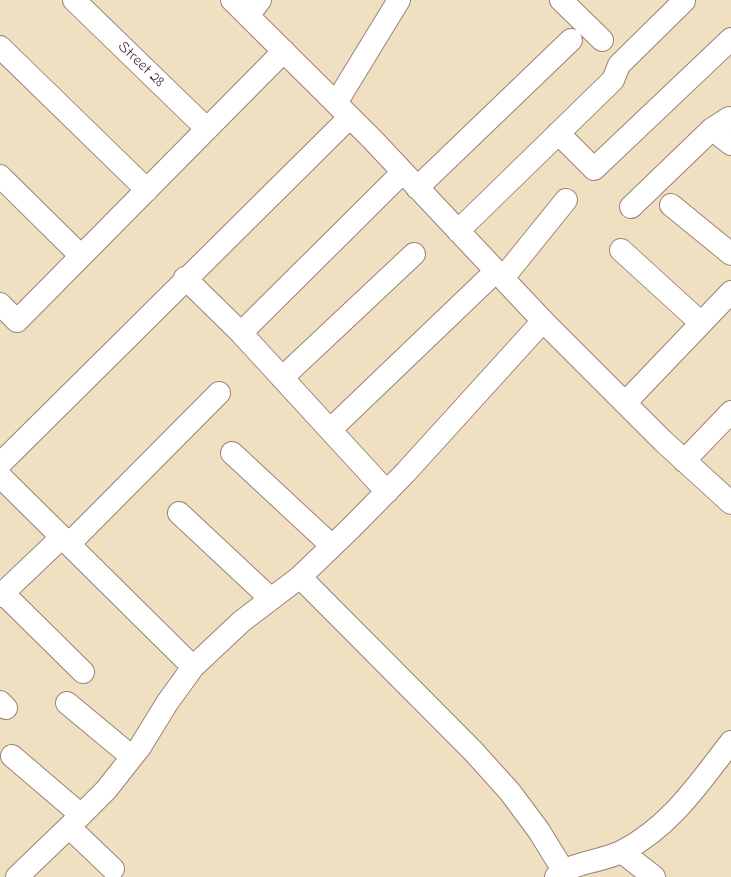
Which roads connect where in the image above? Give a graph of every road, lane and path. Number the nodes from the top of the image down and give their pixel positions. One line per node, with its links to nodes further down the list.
1 (74, 0): 13 (street, Street 28)
2 (232, 0): 6 (street)
3 (399, 0): 12 (street)
4 (561, 0): 9 (street)
5 (685, 2): 14 (street)
6 (254, 8): 11 (street)
7 (731, 39): 14 (street)
8 (571, 40): 17 (street)
9 (602, 40)
10 (0, 47): 18 (street)
11 (284, 52): 12 (street); 13 (street)
12 (343, 110): 17 (street); 28 (street)
13 (207, 130): 18 (street)
14 (558, 133): 22 (street)
15 (731, 144): 21 (street)
16 (0, 176): 26 (street)
17 (410, 180): 22 (street); 33 (street)
18 (147, 190): 26 (street)
19 (566, 200): 27 (street)
20 (671, 205): 25 (street)
21 (631, 207)
22 (458, 231): 27 (street)
23 (621, 250): 32 (street)
24 (414, 254): 34 (street)
25 (731, 254)
26 (81, 256): 30 (street)
27 (499, 275): 31 (street); 38 (street)
28 (185, 278): 33 (street); 41 (street)
29 (731, 292): 32 (street)
30 (0, 304)
31 (543, 321): 36 (street); 43 (street)
32 (701, 323): 36 (street)
33 (241, 333): 34 (street)
34 (282, 378): 38 (street)
35 (219, 393): 46 (street)
36 (625, 403): 40 (street)
37 (731, 412): 40 (street)
38 (330, 430): 43 (street)
39 (232, 452): 47 (street)
40 (684, 461): 44 (street)
41 (0, 464)
42 (0, 476): 46 (street)
43 (387, 492): 47 (street)
44 (731, 503)
45 (179, 513): 50 (street)
46 (66, 541): 49 (street); 51 (street)
47 (332, 546): 48 (street)
48 (300, 577): 50 (street); 60 (street)
49 (2, 595): 52 (street)
50 (271, 599): 51 (street)
51 (194, 667): 56 (street)
52 (83, 672)
53 (67, 703): 56 (street)
54 (731, 742): 58 (street)
55 (12, 756): 57 (street)
56 (132, 757): 57 (street)
57 (75, 821): 59 (street); 61 (street)
58 (622, 852): 60 (street); 62 (street)
59 (113, 869)
60 (560, 873)
61 (17, 877)
62 (654, 877)

